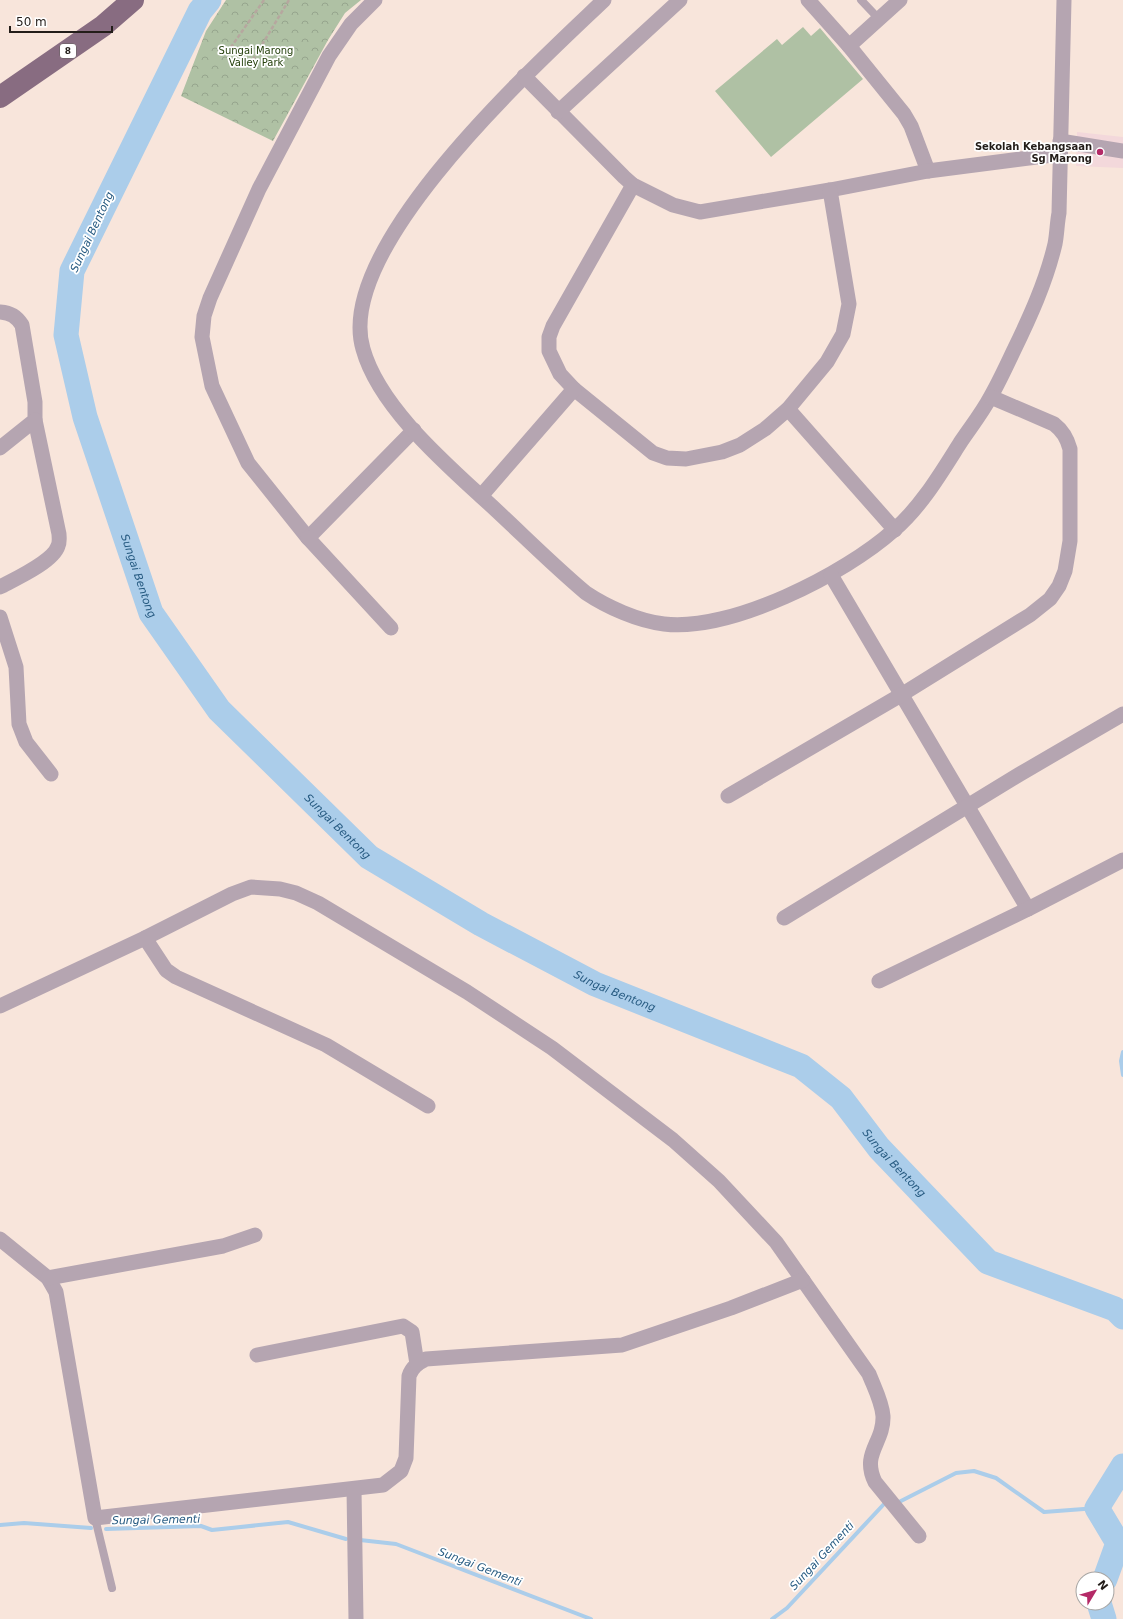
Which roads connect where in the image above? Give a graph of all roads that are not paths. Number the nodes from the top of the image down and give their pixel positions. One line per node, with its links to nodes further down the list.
1 (132, 0): 12 (main road, 8)
2 (375, 0): 28 (street)
3 (604, 0): 11 (street)
4 (680, 0): 13 (street)
5 (808, 0): 10 (street)
6 (861, 0): 9 (lane)
7 (900, 0): 9 (street)
8 (1064, 0): 14 (street)
9 (879, 19): 10 (street)
10 (848, 46): 16 (street)
11 (524, 76): 13 (street); 24 (street)
12 (0, 98)
13 (558, 112): 17 (street)
14 (1060, 147): 15 (street); 16 (street); 21 (street)
15 (1123, 151)
16 (928, 171): 18 (street)
17 (633, 185): 18 (street); 20 (street)
18 (830, 190): 22 (street)
19 (0, 312): 23 (street)
20 (574, 389): 22 (street); 26 (street)
21 (991, 397): 27 (street); 33 (street)
22 (788, 409): 27 (street)
23 (35, 420): 25 (street); 30 (street)
24 (414, 430): 26 (street); 28 (street)
25 (0, 448)
26 (481, 496): 29 (street)
27 (895, 530): 29 (street)
28 (308, 538): 32 (street)
29 (831, 575): 33 (street)
30 (0, 587)
31 (0, 617): 35 (street)
32 (391, 628)
33 (901, 695): 36 (street); 37 (street)
34 (1123, 714): 37 (street)
35 (51, 774)
36 (728, 796)
37 (967, 807): 39 (street); 40 (street)
38 (1123, 860): 39 (street)
39 (1028, 909): 42 (street)
40 (784, 918)
41 (145, 938): 43 (street); 44 (street); 48 (street)
42 (879, 981)
43 (0, 1006)
44 (428, 1106)
45 (255, 1235): 47 (street)
46 (0, 1239): 47 (street)
47 (48, 1278): 52 (street)
48 (803, 1280): 50 (street); 53 (street)
49 (257, 1355): 50 (street)
50 (417, 1364): 51 (street)
51 (354, 1489): 52 (street); 55 (street)
52 (95, 1518): 54 (lane)
53 (919, 1536)
54 (112, 1588)
55 (356, 1619)

